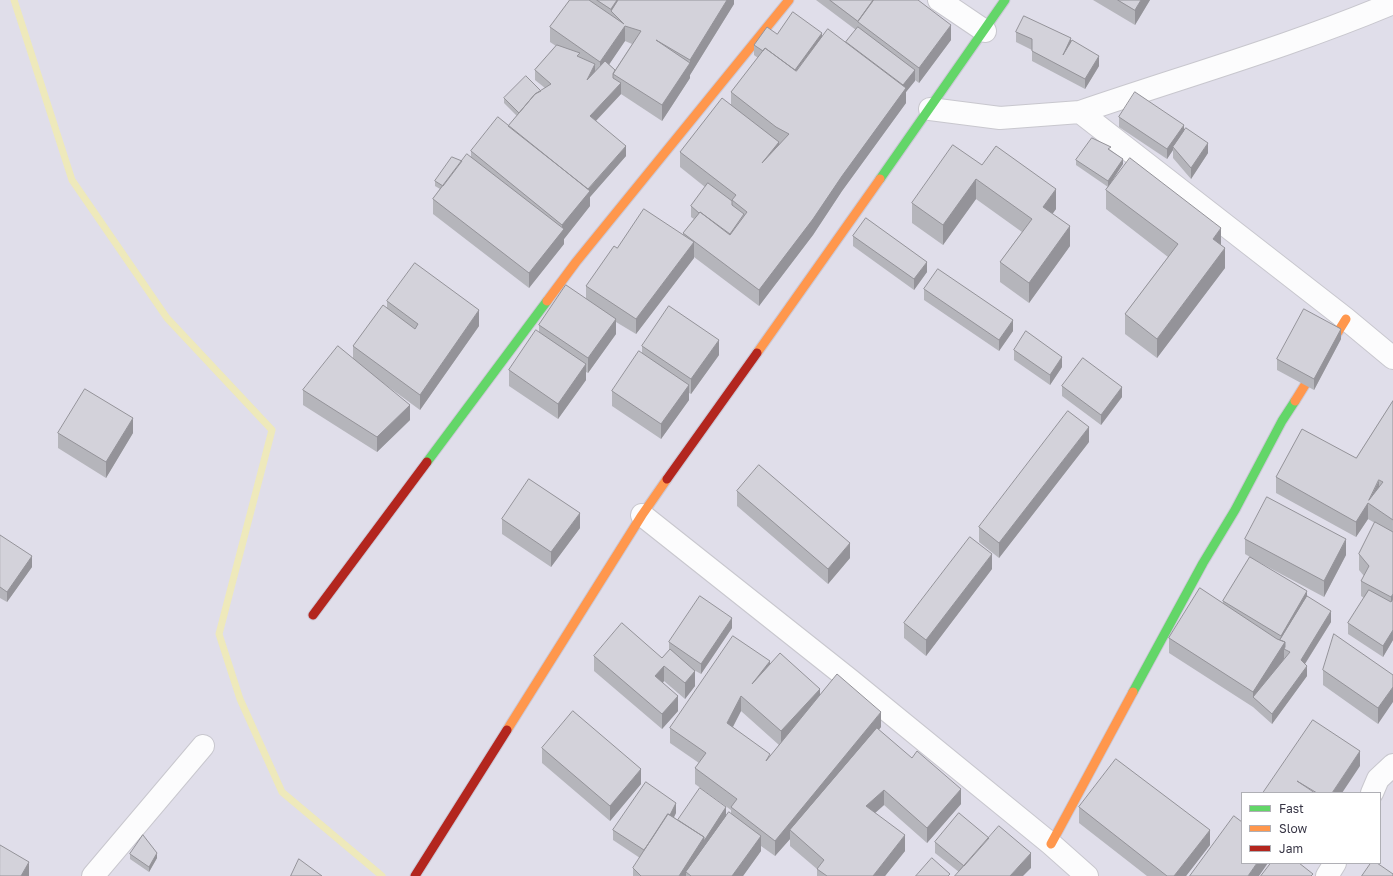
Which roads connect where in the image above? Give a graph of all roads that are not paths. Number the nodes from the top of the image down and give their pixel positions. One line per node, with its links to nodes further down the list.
1 (789, 0): 11 (street)
2 (939, 0): 5 (street)
3 (1005, 0): 5 (street)
4 (1393, 3): 7 (street)
5 (985, 31): 6 (street)
6 (930, 109): 7 (street); 10 (street)
7 (1080, 112): 8 (street)
8 (1346, 319): 9 (street); 15 (street)
9 (1393, 358)
10 (642, 515): 15 (street); 18 (street)
11 (313, 615)
12 (203, 746): 17 (street)
13 (1393, 765): 14 (street)
14 (1372, 792)
15 (1051, 844): 19 (street)
16 (1334, 864): 20 (street)
17 (93, 876)
18 (415, 876)
19 (1087, 876)
20 (1328, 876)

